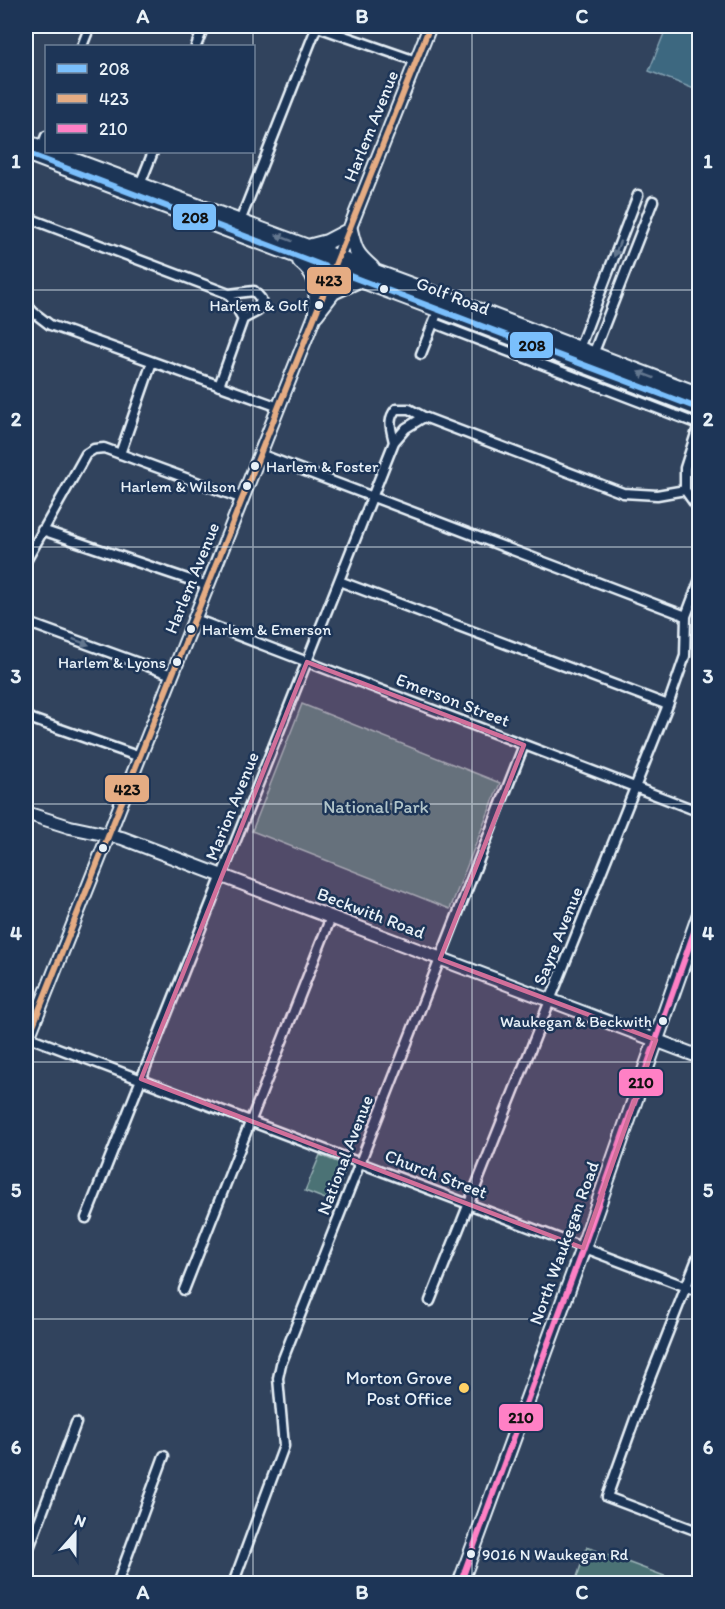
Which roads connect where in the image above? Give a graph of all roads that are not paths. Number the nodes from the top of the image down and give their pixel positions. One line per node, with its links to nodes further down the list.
1 (90, 26): 5 (street)
2 (204, 26): 6 (street)
3 (316, 26): 7 (street); 16 (street)
4 (430, 26): 7 (main road, Harlem Avenue)
5 (82, 45)
6 (196, 45)
7 (416, 61): 17 (main road, Harlem Avenue)
8 (26, 142): 9 (main road, Golf Road)
9 (41, 149)
10 (50, 153): 12 (main road, Golf Road)
11 (153, 153): 12 (street)
12 (138, 190): 16 (main road, Golf Road)
13 (638, 195): 29 (street, one-way to 29)
14 (654, 201): 30 (street)
15 (26, 217): 23 (street)
16 (237, 227): 18 (main road, Golf Road, one-way to 16); 19 (main road, Golf Road)
17 (350, 230): 18 (main road); 20 (main road, Harlem Avenue); 21 (main road)
18 (308, 247): 20 (main road, Golf Road)
19 (291, 254): 20 (main road, Golf Road); 25 (main road)
20 (336, 264): 21 (main road, Golf Road); 22 (main road, Golf Road); 25 (main road, Harlem Avenue)
21 (380, 274): 29 (main road, Golf Road)
22 (359, 280): 25 (main road); 26 (main road, Golf Road)
23 (229, 294): 27 (street); 27 (street)
24 (26, 302): 31 (street)
25 (316, 314): 34 (main road, Harlem Avenue)
26 (436, 317): 28 (street); 29 (main road, Golf Road); 37 (street)
27 (243, 319): 32 (street)
28 (422, 354)
29 (576, 355): 30 (main road, Golf Road)
30 (591, 360): 33 (main road, Golf Road, one-way to 30); 35 (main road, Golf Road)
31 (152, 362): 32 (street); 39 (street)
32 (219, 386): 34 (street)
33 (699, 395)
34 (279, 407): 40 (main road, Harlem Avenue)
35 (699, 409)
36 (424, 417): 38 (street, Marion Avenue); 38 (street); 41 (street)
37 (699, 423): 41 (street)
38 (394, 442): 42 (street, Marion Avenue)
39 (120, 454): 43 (street); 45 (street)
40 (260, 454): 42 (street); 43 (main road, Harlem Avenue)
41 (685, 490): 44 (street)
42 (372, 497): 48 (street, Marion Avenue); 50 (street)
43 (243, 499): 49 (main road, Harlem Avenue)
44 (699, 511)
45 (42, 530): 46 (street); 49 (street)
46 (26, 558)
47 (699, 579): 50 (street, Sayre Avenue)
48 (339, 581): 53 (street, Marion Avenue); 55 (street)
49 (208, 586): 51 (main road, Harlem Avenue)
50 (686, 616): 55 (street, Sayre Avenue)
51 (195, 619): 53 (street, Emerson Street); 54 (main road, Harlem Avenue)
52 (26, 622): 54 (street, one-way to 54)
53 (307, 662): 57 (street, Emerson Street); 63 (street, Marion Avenue)
54 (172, 675): 58 (main road, Harlem Avenue)
55 (668, 705): 59 (street, Sayre Avenue)
56 (26, 717): 58 (street)
57 (524, 746): 59 (street, Emerson Street); 67 (street, National Avenue)
58 (140, 757): 62 (main road, Harlem Avenue)
59 (636, 787): 60 (street, Emerson Street); 68 (street, Sayre Avenue)
60 (699, 812)
61 (26, 813): 62 (main road, Beckwith Road)
62 (108, 835): 63 (main road, Beckwith Road); 69 (main road, Harlem Avenue)
63 (222, 876): 65 (main road, Beckwith Road); 72 (street, Marion Avenue)
64 (699, 914): 66 (main road, North Waukegan Road)
65 (331, 917): 67 (main road, Beckwith Road); 73 (street)
66 (695, 941): 70 (main road, North Waukegan Road)
67 (440, 959): 68 (main road, Beckwith Road); 74 (street, National Avenue)
68 (550, 1000): 70 (main road, Beckwith Road); 75 (street, Sayre Avenue)
69 (26, 1038): 72 (street, Church Street)
70 (656, 1040): 71 (main road, Beckwith Road); 77 (main road, North Waukegan Road)
71 (699, 1057)
72 (141, 1079): 73 (street, Church Street); 76 (street, Marion Avenue)
73 (250, 1121): 74 (street, Church Street); 80 (street)
74 (360, 1163): 75 (street, Church Street); 88 (street, National Avenue)
75 (469, 1204): 77 (street, Church Street); 82 (street, Sayre Avenue)
76 (86, 1218)
77 (583, 1248): 79 (street, Church Street); 89 (main road, North Waukegan Road)
78 (699, 1251): 79 (street)
79 (685, 1286): 81 (street, Church Street); 85 (street)
80 (184, 1290)
81 (699, 1292)
82 (430, 1301)
83 (76, 1423): 86 (street)
84 (164, 1456): 87 (street)
85 (699, 1532)
86 (26, 1556)
87 (117, 1584)
88 (232, 1584)
89 (460, 1584)

